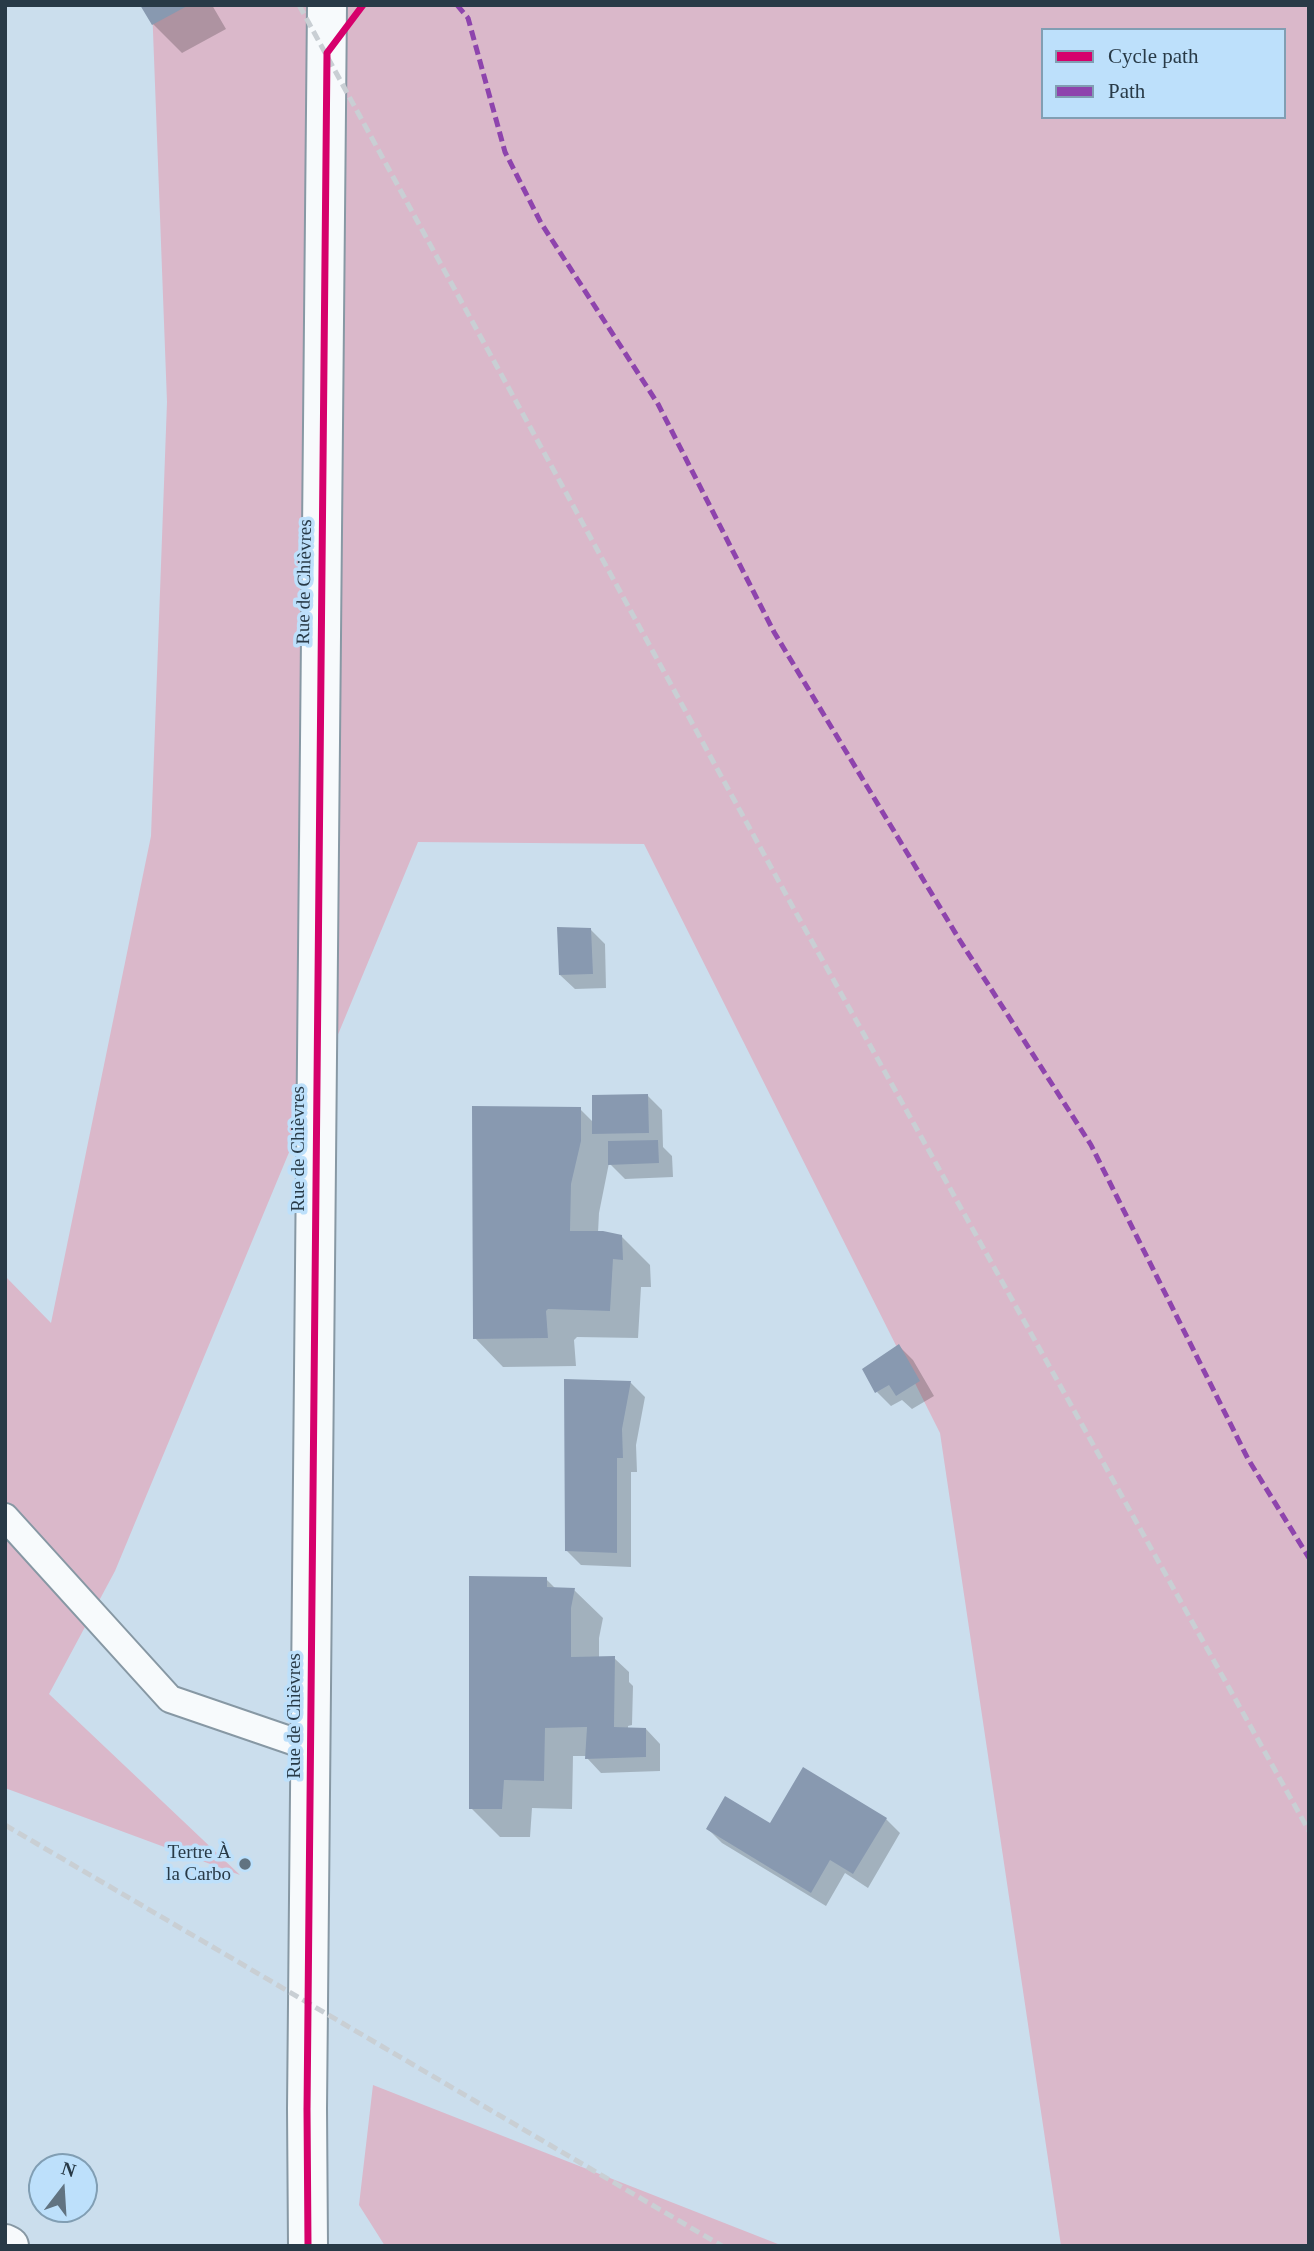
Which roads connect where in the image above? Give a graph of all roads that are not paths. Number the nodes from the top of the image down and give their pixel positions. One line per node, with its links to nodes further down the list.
1 (327, 5): 3 (main road, Rue de Chièvres)
2 (5, 1517): 3 (lane)
3 (310, 1747): 4 (main road, Rue de Chièvres)
4 (308, 2246)

